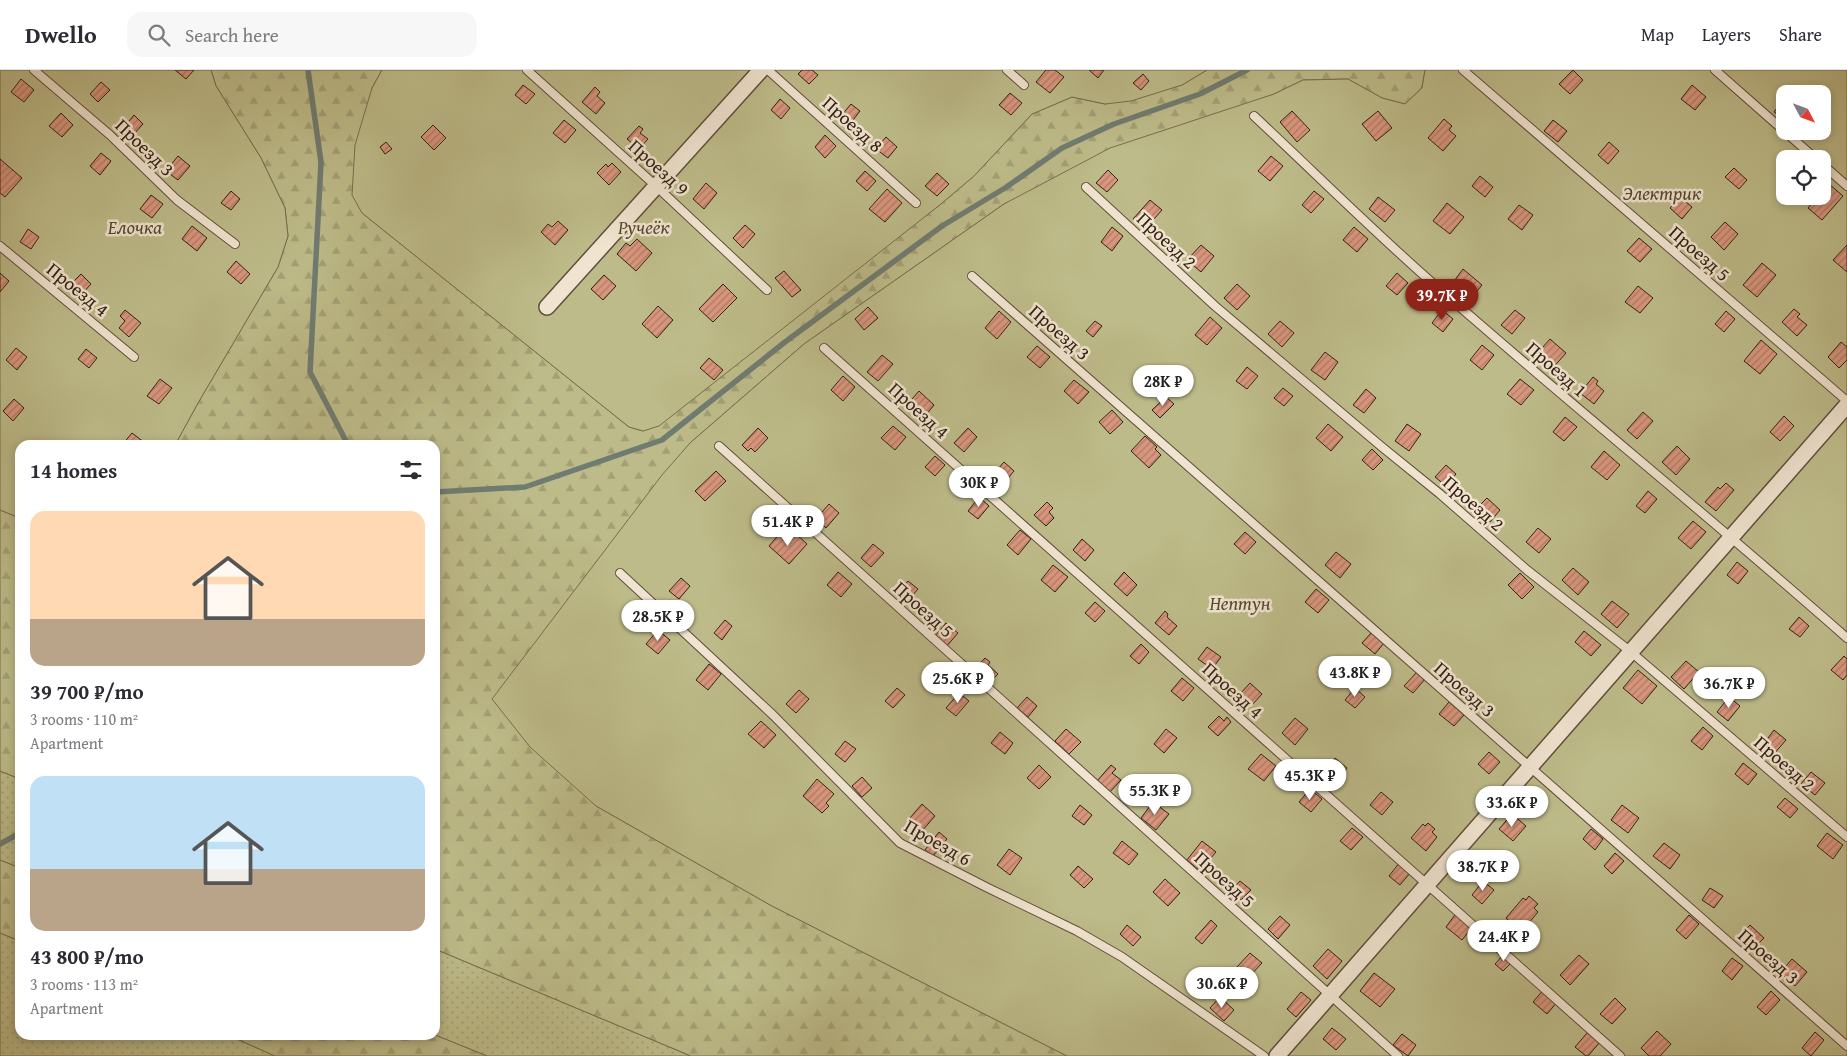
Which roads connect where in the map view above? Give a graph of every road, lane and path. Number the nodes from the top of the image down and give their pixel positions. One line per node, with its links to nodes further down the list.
1 (34, 70): 16 (lane, Проезд 3)
2 (527, 70): 12 (lane, Проезд 9)
3 (761, 70): 12 (street)
4 (768, 70): 15 (lane, Проезд 8)
5 (1007, 70): 8 (lane)
6 (1463, 70): 23 (lane, Проезд 5)
7 (1715, 70): 10 (lane)
8 (1024, 86)
9 (1254, 116): 25 (lane, Проезд 1)
10 (1806, 150)
11 (1831, 172): 13 (lane)
12 (656, 186): 19 (lane, Проезд 9); 20 (street)
13 (1847, 186)
14 (1086, 187): 28 (lane, Проезд 2)
15 (916, 203)
16 (235, 244)
17 (0, 246): 22 (lane, Проезд 4)
18 (972, 276): 29 (lane, Проезд 3)
19 (767, 290)
20 (547, 307)
21 (824, 348): 31 (lane, Проезд 4)
22 (134, 357)
23 (1847, 403): 25 (street)
24 (719, 446): 32 (lane, Проезд 5)
25 (1730, 538): 27 (lane, Проезд 1); 28 (street)
26 (620, 574): 34 (lane, Проезд 6)
27 (1847, 638)
28 (1630, 652): 29 (street); 30 (lane, Проезд 2)
29 (1530, 767): 31 (street); 33 (lane, Проезд 3)
30 (1847, 837)
31 (1427, 884): 32 (street); 37 (lane, Проезд 4)
32 (1330, 995): 35 (street); 36 (lane, Проезд 5)
33 (1847, 1046)
34 (1264, 1056)
35 (1276, 1056)
36 (1398, 1056)
37 (1620, 1056)

